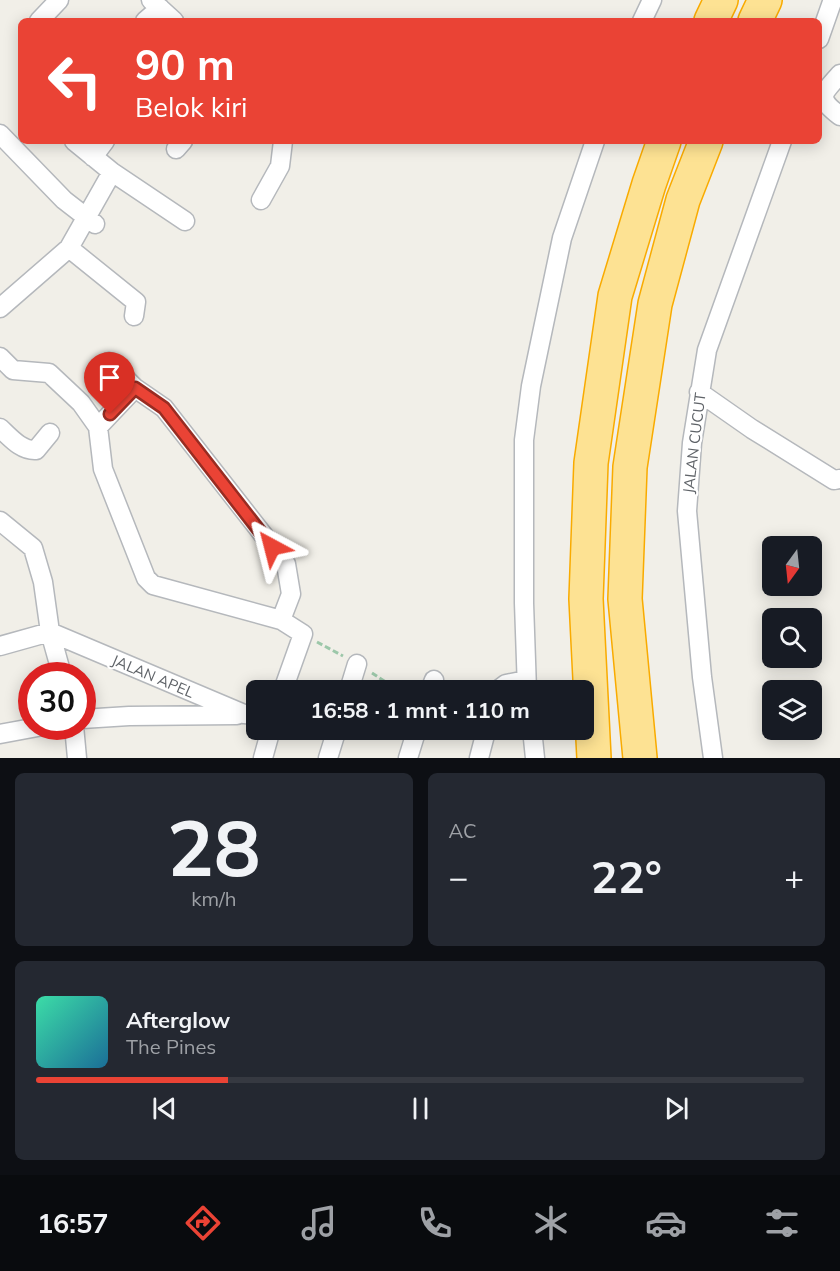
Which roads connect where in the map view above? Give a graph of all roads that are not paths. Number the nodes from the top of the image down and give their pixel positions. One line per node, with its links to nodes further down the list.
1 (59, 0): 6 (street)
2 (651, 0): 9 (street)
3 (721, 0): 10 (highway)
4 (155, 4): 7 (street); 8 (street)
5 (834, 4): 11 (street)
6 (42, 18)
7 (147, 18)
8 (171, 18)
9 (643, 18)
10 (712, 18)
11 (822, 32)
12 (840, 74): 13 (street)
13 (840, 116)
14 (0, 134): 25 (street)
15 (78, 144): 22 (street)
16 (103, 144): 22 (street)
17 (283, 144): 24 (street)
18 (594, 144): 46 (street)
19 (663, 144): 64 (highway)
20 (705, 144): 65 (highway)
21 (781, 144): 33 (street, JALAN CUCUT)
22 (93, 157): 23 (street)
23 (112, 172): 25 (street); 26 (street)
24 (261, 200)
25 (90, 221): 27 (street)
26 (185, 221)
27 (69, 248): 28 (street); 29 (street)
28 (0, 308)
29 (134, 316)
30 (0, 357): 34 (street)
31 (109, 362): 32 (street)
32 (135, 388): 34 (street); 39 (street)
33 (699, 392): 37 (street); 66 (street, JALAN CUCUT)
34 (98, 427): 39 (street)
35 (0, 428): 36 (street)
36 (50, 433)
37 (840, 478)
38 (0, 521): 40 (street)
39 (281, 620): 44 (street)
40 (50, 632): 41 (street); 42 (street); 47 (street, JALAN APEL)
41 (0, 646)
42 (58, 662)
43 (357, 664): 45 (street)
44 (287, 680)
45 (352, 680)
46 (527, 680)
47 (246, 713)
48 (246, 715): 49 (street)
49 (96, 718)
50 (18, 731): 51 (street)
51 (0, 734)
52 (75, 740): 59 (street)
53 (268, 740): 60 (street)
54 (334, 740): 61 (street)
55 (415, 740): 58 (street)
56 (484, 740): 62 (street)
57 (533, 740): 63 (street)
58 (411, 757)
59 (77, 758)
60 (263, 758)
61 (328, 758)
62 (479, 758)
63 (535, 758)
64 (594, 758)
65 (640, 758)
66 (713, 758)

